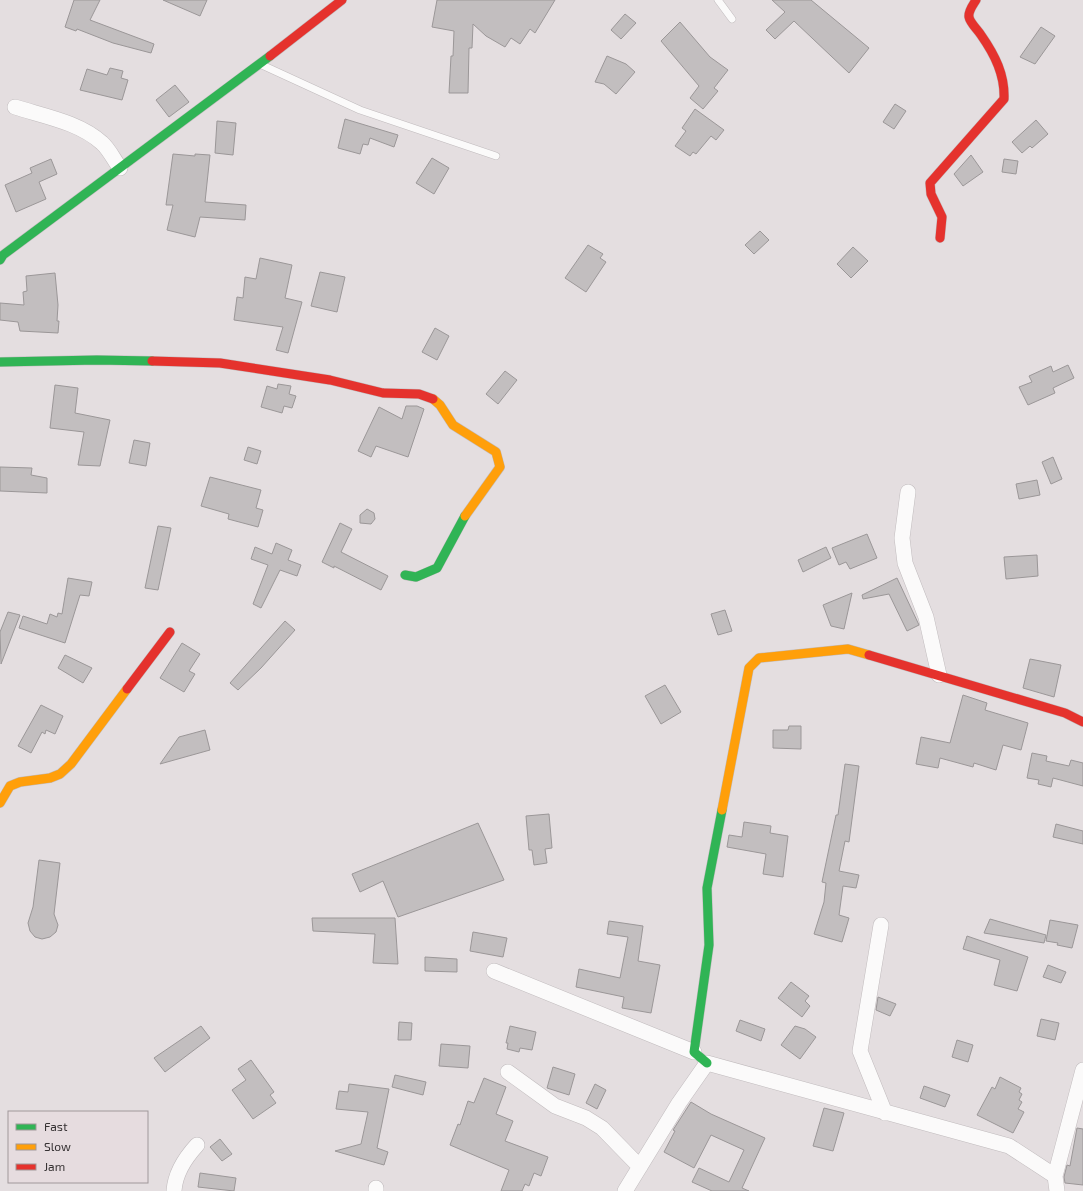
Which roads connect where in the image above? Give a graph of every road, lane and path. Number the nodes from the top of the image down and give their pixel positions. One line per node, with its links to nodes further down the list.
1 (342, 0): 5 (street)
2 (718, 0): 4 (lane)
3 (976, 0): 9 (street)
4 (732, 19)
5 (260, 64): 7 (lane); 8 (street)
6 (15, 107): 8 (street)
7 (496, 156)
8 (120, 168): 10 (street)
9 (940, 238)
10 (0, 260)
11 (0, 362): 13 (street)
12 (908, 492): 15 (street)
13 (404, 576)
14 (170, 632): 17 (street)
15 (939, 675): 16 (street); 20 (street)
16 (1083, 722)
17 (0, 803)
18 (881, 925): 24 (street)
19 (494, 971): 20 (street)
20 (694, 1052): 21 (street)
21 (707, 1063): 24 (street); 26 (street)
22 (1083, 1070): 27 (street)
23 (508, 1072): 26 (street)
24 (885, 1113): 27 (street)
25 (197, 1145): 28 (street)
26 (640, 1167): 29 (street)
27 (1055, 1176): 30 (street)
28 (174, 1191)
29 (625, 1191)
30 (1057, 1191)

